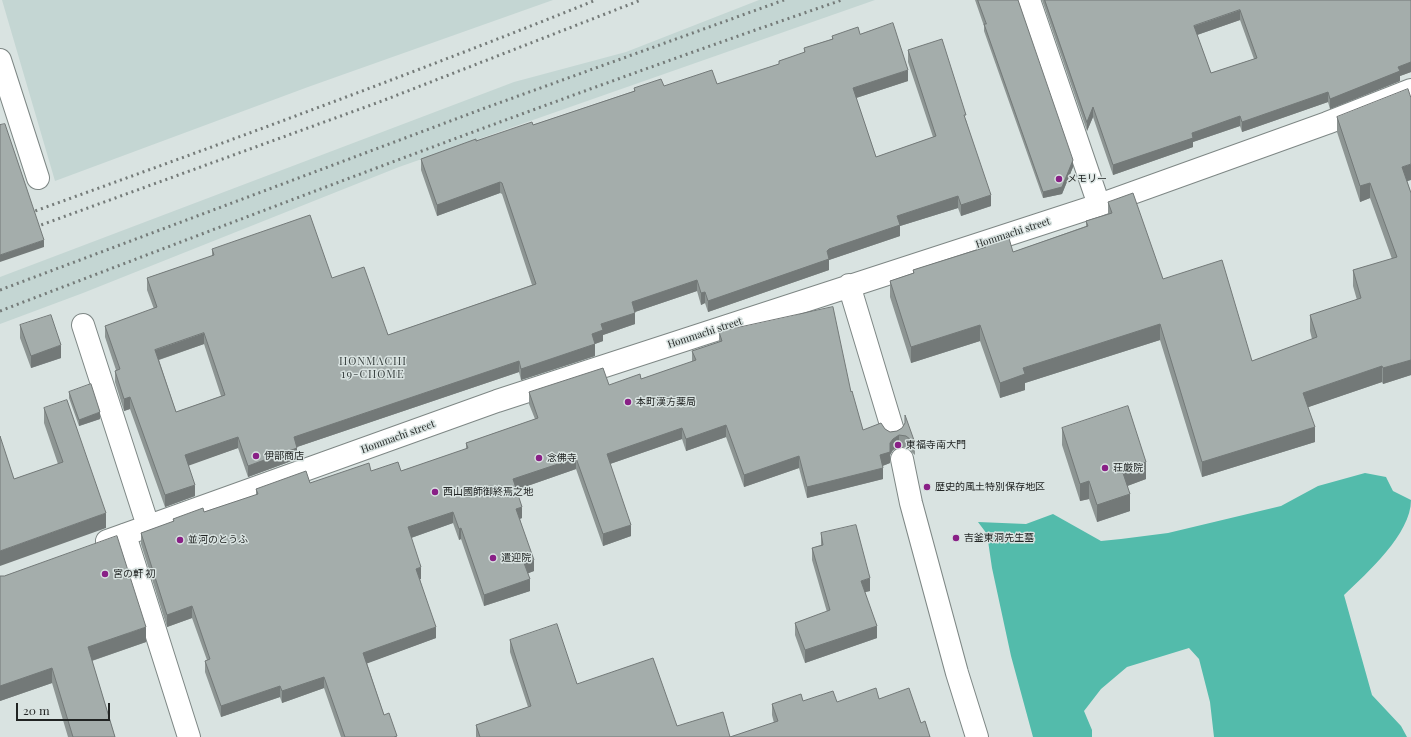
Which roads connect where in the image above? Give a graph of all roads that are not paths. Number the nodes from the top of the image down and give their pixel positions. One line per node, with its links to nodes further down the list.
1 (1029, 0): 5 (street)
2 (1, 70): 4 (street)
3 (1411, 90): 5 (street, Hommachi street)
4 (38, 178)
5 (1099, 205): 6 (street, Hommachi street)
6 (849, 285): 8 (street); 10 (street, Hommachi street)
7 (83, 325): 10 (street)
8 (893, 431)
9 (902, 459): 14 (street)
10 (148, 526): 11 (street, Hommachi street)
11 (125, 535): 12 (street, Hommachi street); 13 (street)
12 (88, 548)
13 (190, 737)
14 (977, 737)

